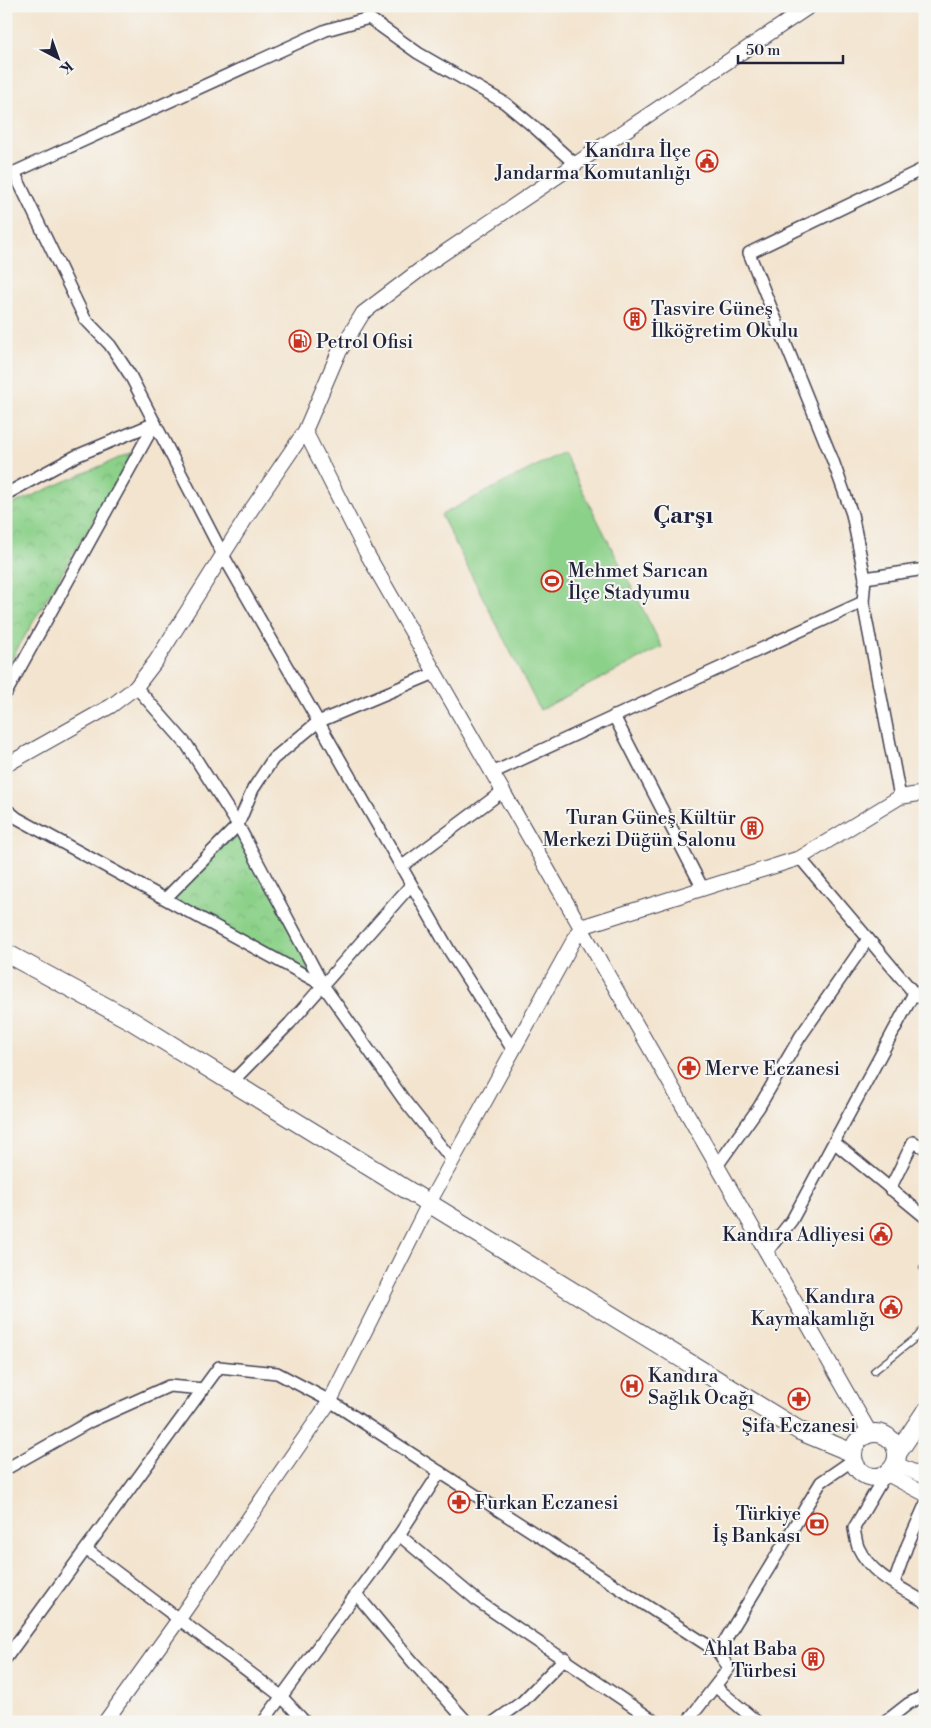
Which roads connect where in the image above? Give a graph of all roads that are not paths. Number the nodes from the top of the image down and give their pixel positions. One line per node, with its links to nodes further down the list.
1 (810, 6): 2 (street)
2 (575, 164): 4 (street); 6 (street)
3 (925, 168): 10 (street)
4 (10, 174): 5 (street)
5 (155, 423): 7 (street); 8 (street); 13 (street)
6 (305, 431): 8 (street); 12 (street)
7 (6, 494)
8 (223, 555): 14 (street); 17 (street)
9 (925, 569): 10 (street)
10 (865, 578): 11 (street)
11 (863, 602): 16 (street); 22 (street)
12 (435, 673): 17 (street); 19 (street)
13 (10, 674): 15 (street)
14 (136, 687): 18 (street); 24 (street)
15 (6, 693)
16 (614, 716): 19 (street); 28 (street)
17 (318, 722): 24 (street); 26 (street)
18 (6, 765)
19 (492, 772): 20 (street)
20 (503, 791): 26 (street); 30 (street)
21 (923, 795): 22 (street)
22 (900, 797): 25 (street)
23 (6, 808): 29 (street)
24 (238, 825): 29 (street); 33 (street)
25 (800, 858): 28 (street); 31 (street)
26 (401, 867): 27 (street)
27 (411, 885): 33 (street); 36 (street)
28 (703, 889): 30 (street)
29 (166, 898): 33 (street)
30 (581, 927): 36 (street); 41 (street)
31 (868, 939): 34 (street); 41 (street)
32 (6, 953): 37 (main road)
33 (323, 985): 37 (street); 40 (street)
34 (914, 993): 35 (street); 38 (street)
35 (925, 1001)
36 (513, 1050): 40 (street)
37 (232, 1082): 43 (main road)
38 (835, 1143): 42 (street); 45 (street)
39 (925, 1148): 42 (street)
40 (452, 1160): 43 (street)
41 (717, 1166): 45 (street)
42 (890, 1189): 44 (street)
43 (429, 1203): 49 (street); 52 (main road)
44 (925, 1217)
45 (766, 1252): 51 (street)
46 (925, 1326): 47 (lane)
47 (874, 1371)
48 (204, 1390): 49 (street); 54 (street); 60 (street)
49 (330, 1401): 55 (street); 64 (street)
50 (925, 1412): 53 (main road)
51 (870, 1434): 52 (main road); 53 (main road)
52 (853, 1456): 53 (main road); 65 (street)
53 (891, 1467): 56 (street); 57 (street); 61 (street)
54 (6, 1469)
55 (440, 1472): 59 (street); 65 (street)
56 (925, 1477)
57 (925, 1494)
58 (925, 1505): 61 (street)
59 (399, 1536): 62 (street); 67 (street)
60 (87, 1550): 64 (street); 66 (street)
61 (894, 1583): 63 (street)
62 (357, 1595): 70 (street); 74 (street)
63 (925, 1602)
64 (179, 1619): 70 (street); 71 (street)
65 (718, 1652): 68 (street)
66 (6, 1658)
67 (564, 1658): 75 (street); 76 (street)
68 (716, 1686): 77 (street); 78 (street)
69 (925, 1695): 79 (street)
70 (282, 1696): 72 (street); 73 (street)
71 (105, 1722)
72 (263, 1722)
73 (305, 1722)
74 (467, 1722)
75 (494, 1722)
76 (656, 1722)
77 (688, 1722)
78 (757, 1722)
79 (885, 1722)

